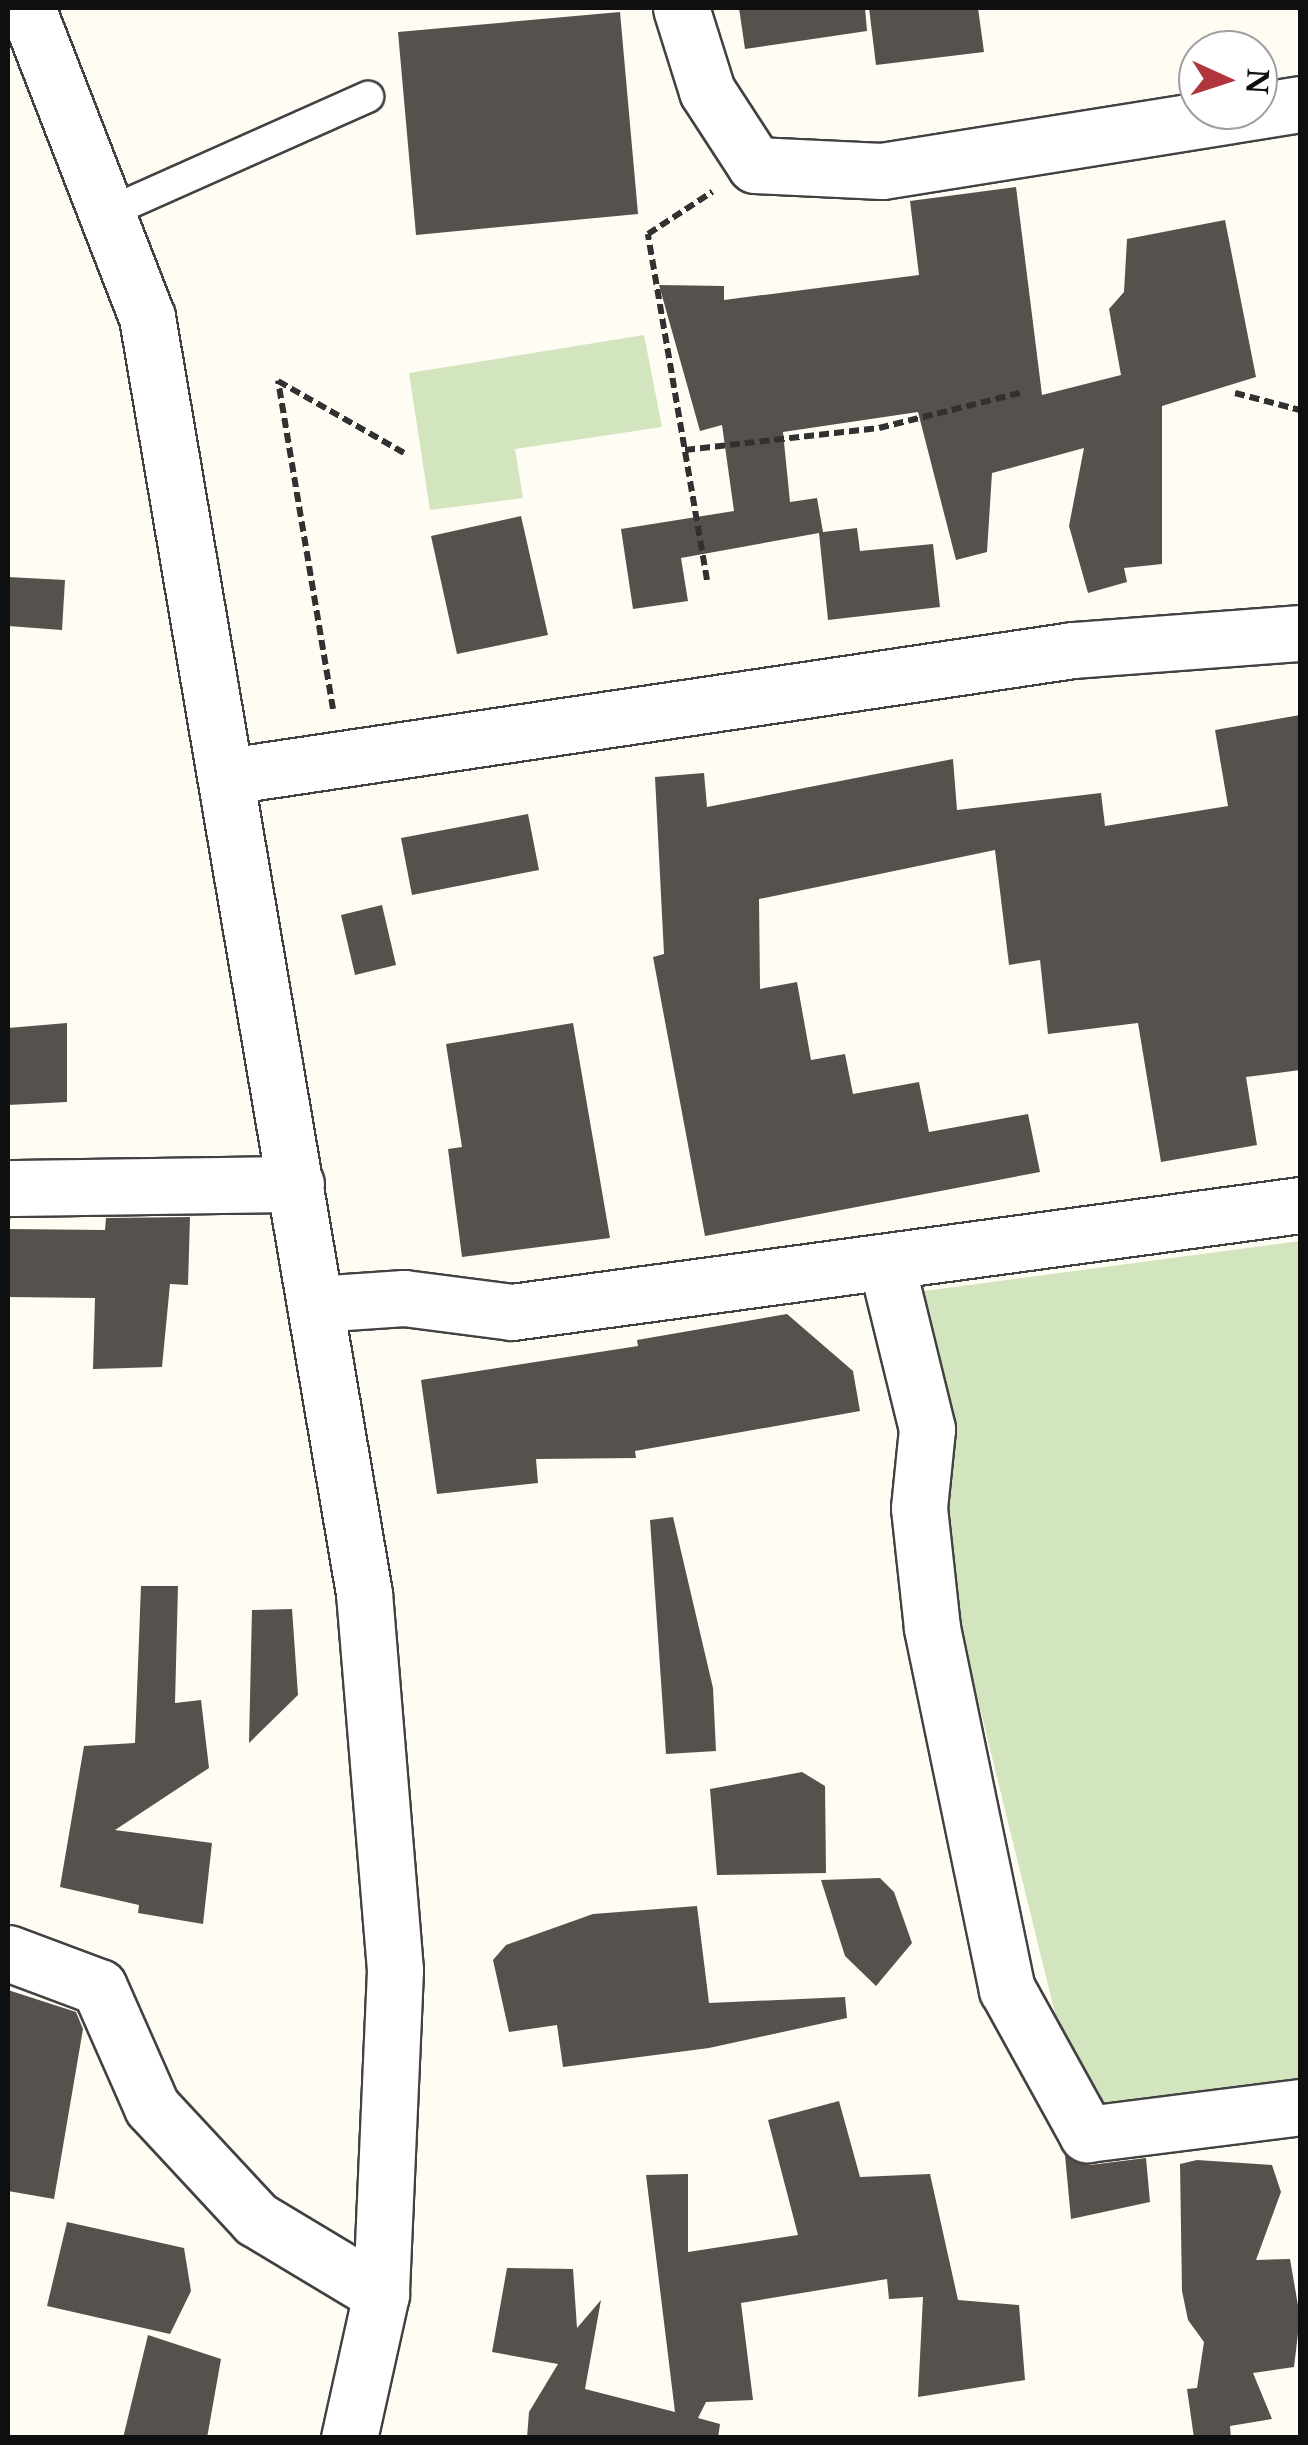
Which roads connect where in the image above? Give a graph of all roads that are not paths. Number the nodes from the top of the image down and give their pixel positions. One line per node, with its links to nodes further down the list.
1 (27, 8): 5 (street)
2 (682, 8): 4 (street)
3 (368, 98): 5 (lane)
4 (1300, 104)
5 (106, 213): 7 (street)
6 (1300, 632): 7 (street)
7 (228, 776): 8 (street)
8 (296, 1184): 9 (street); 12 (street)
9 (8, 1188)
10 (1300, 1205): 11 (street)
11 (887, 1266): 12 (street); 14 (street)
12 (316, 1304): 15 (street)
13 (8, 1953): 15 (street)
14 (1300, 2108)
15 (381, 2294): 16 (street)
16 (349, 2438)

